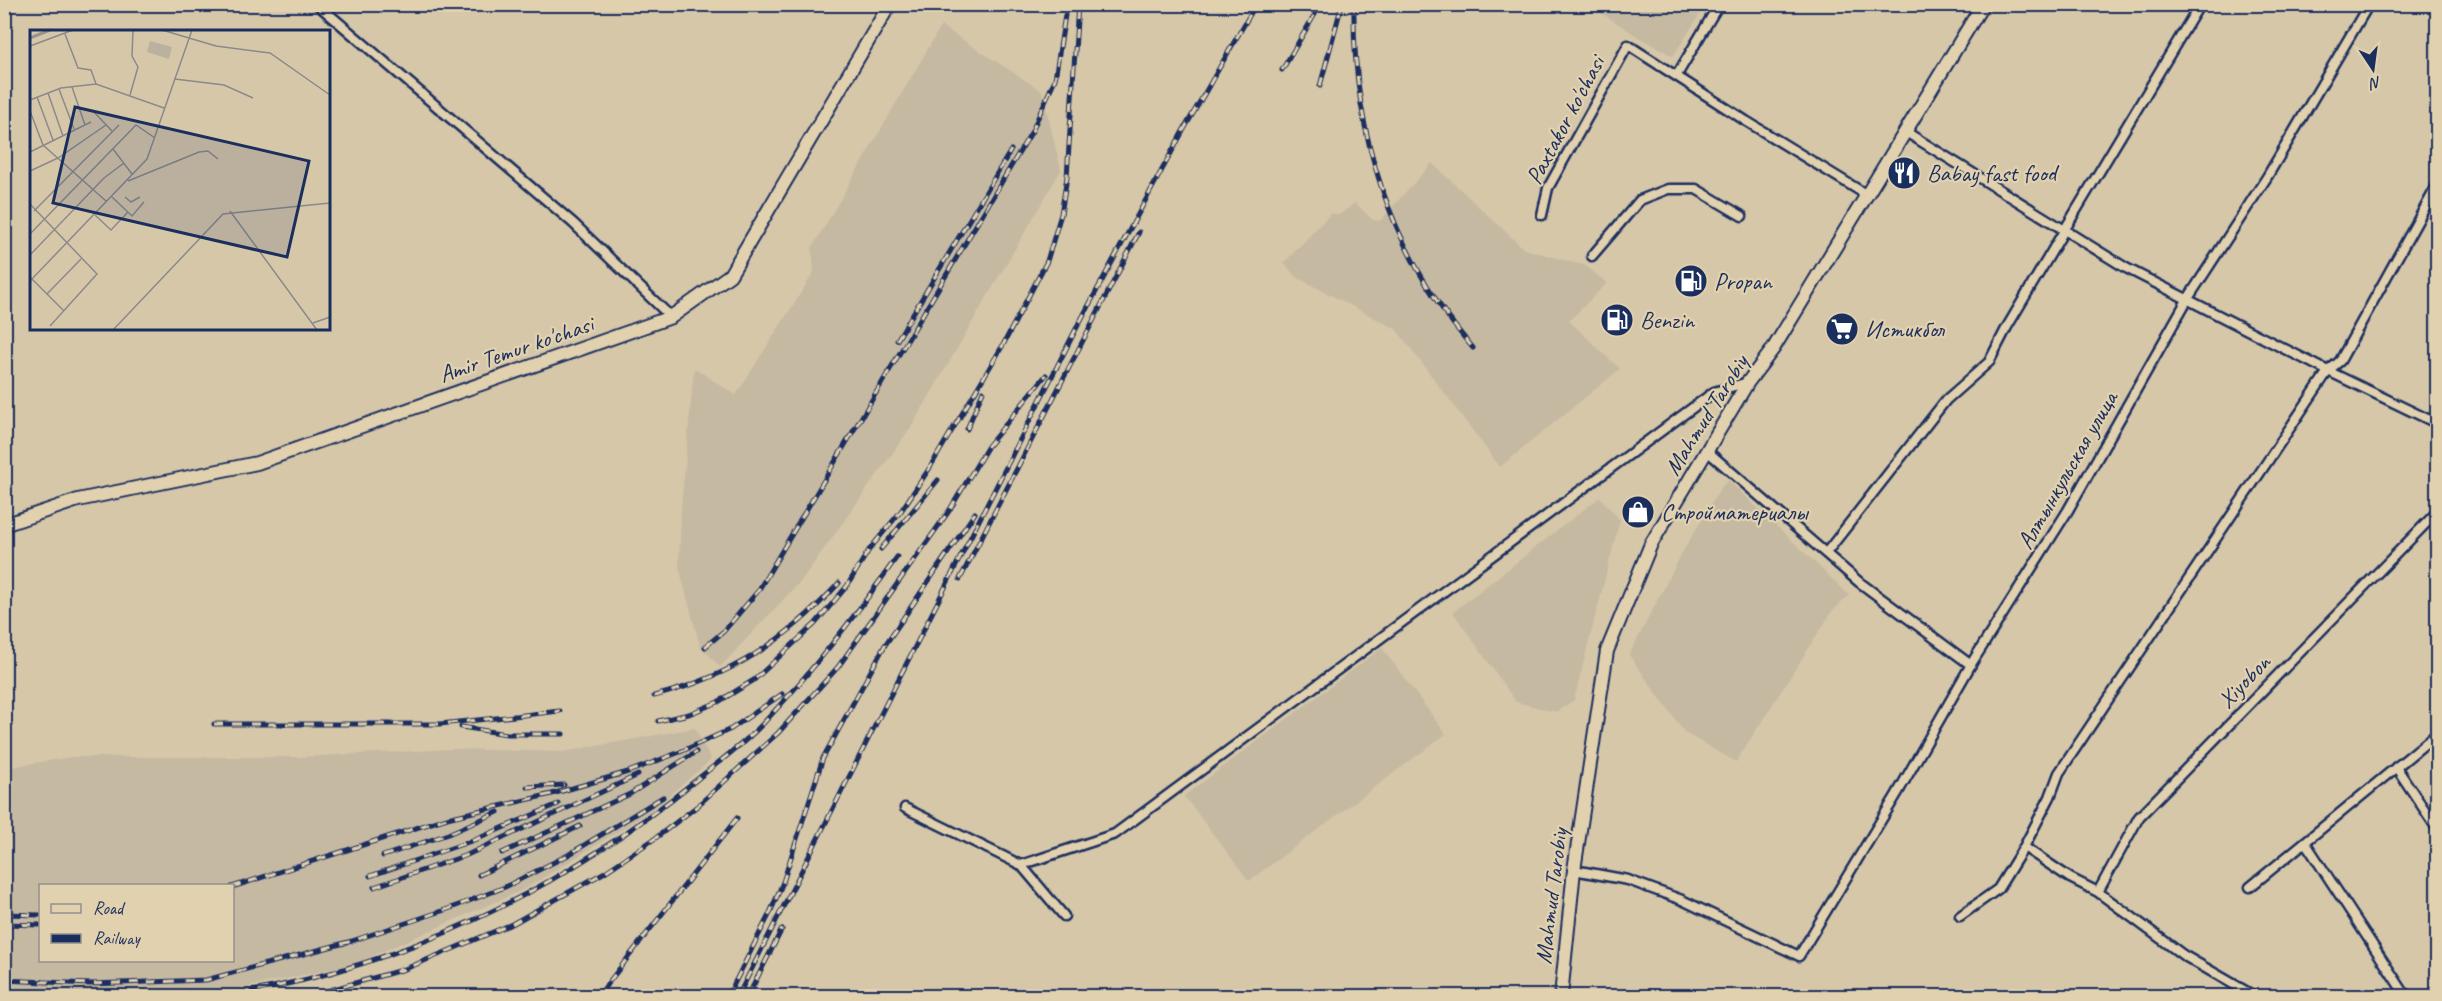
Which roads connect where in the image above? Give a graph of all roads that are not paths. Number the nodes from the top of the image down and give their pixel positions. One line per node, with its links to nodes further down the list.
1 (317, 4): 16 (street)
2 (890, 4): 16 (main road, Amir Temur ko'chasi)
3 (1719, 4): 7 (street)
4 (1983, 4): 8 (main road, Mahmud Tarobiy)
5 (2200, 4): 13 (street)
6 (2369, 4): 15 (street, Алтынкульская улица)
7 (1677, 75): 10 (street); 11 (street, Paxtakor ko'chasi)
8 (1906, 132): 10 (main road, Mahmud Tarobiy); 13 (street)
9 (2438, 184): 17 (street)
10 (1867, 195): 18 (main road, Mahmud Tarobiy)
11 (1542, 215)
12 (1742, 216): 14 (street)
13 (2065, 229): 15 (street); 23 (street)
14 (1592, 256)
15 (2187, 300): 17 (street); 24 (street, Алтынкульская улица)
16 (671, 317): 22 (main road, Amir Temur ko'chasi)
17 (2328, 371): 19 (street); 30 (street)
18 (1748, 382): 20 (main road, Mahmud Tarobiy); 31 (street)
19 (2438, 424)
20 (1707, 451): 23 (street); 32 (main road, Mahmud Tarobiy)
21 (2438, 512): 34 (street, Xiyobon)
22 (4, 525)
23 (1826, 553): 24 (street)
24 (1971, 665): 32 (street, Алтынкульская улица)
25 (2438, 733): 26 (street)
26 (2396, 767): 28 (street); 29 (street)
27 (905, 808): 31 (street)
28 (2438, 830)
29 (2305, 842): 33 (street); 39 (street)
30 (2024, 847): 34 (street); 36 (street)
31 (1022, 865): 35 (street)
32 (1574, 870): 37 (main road, Mahmud Tarobiy)
33 (2250, 887)
34 (2098, 892): 38 (street)
35 (1064, 916)
36 (1960, 916)
37 (1561, 996)
38 (2254, 996)
39 (2406, 996)

